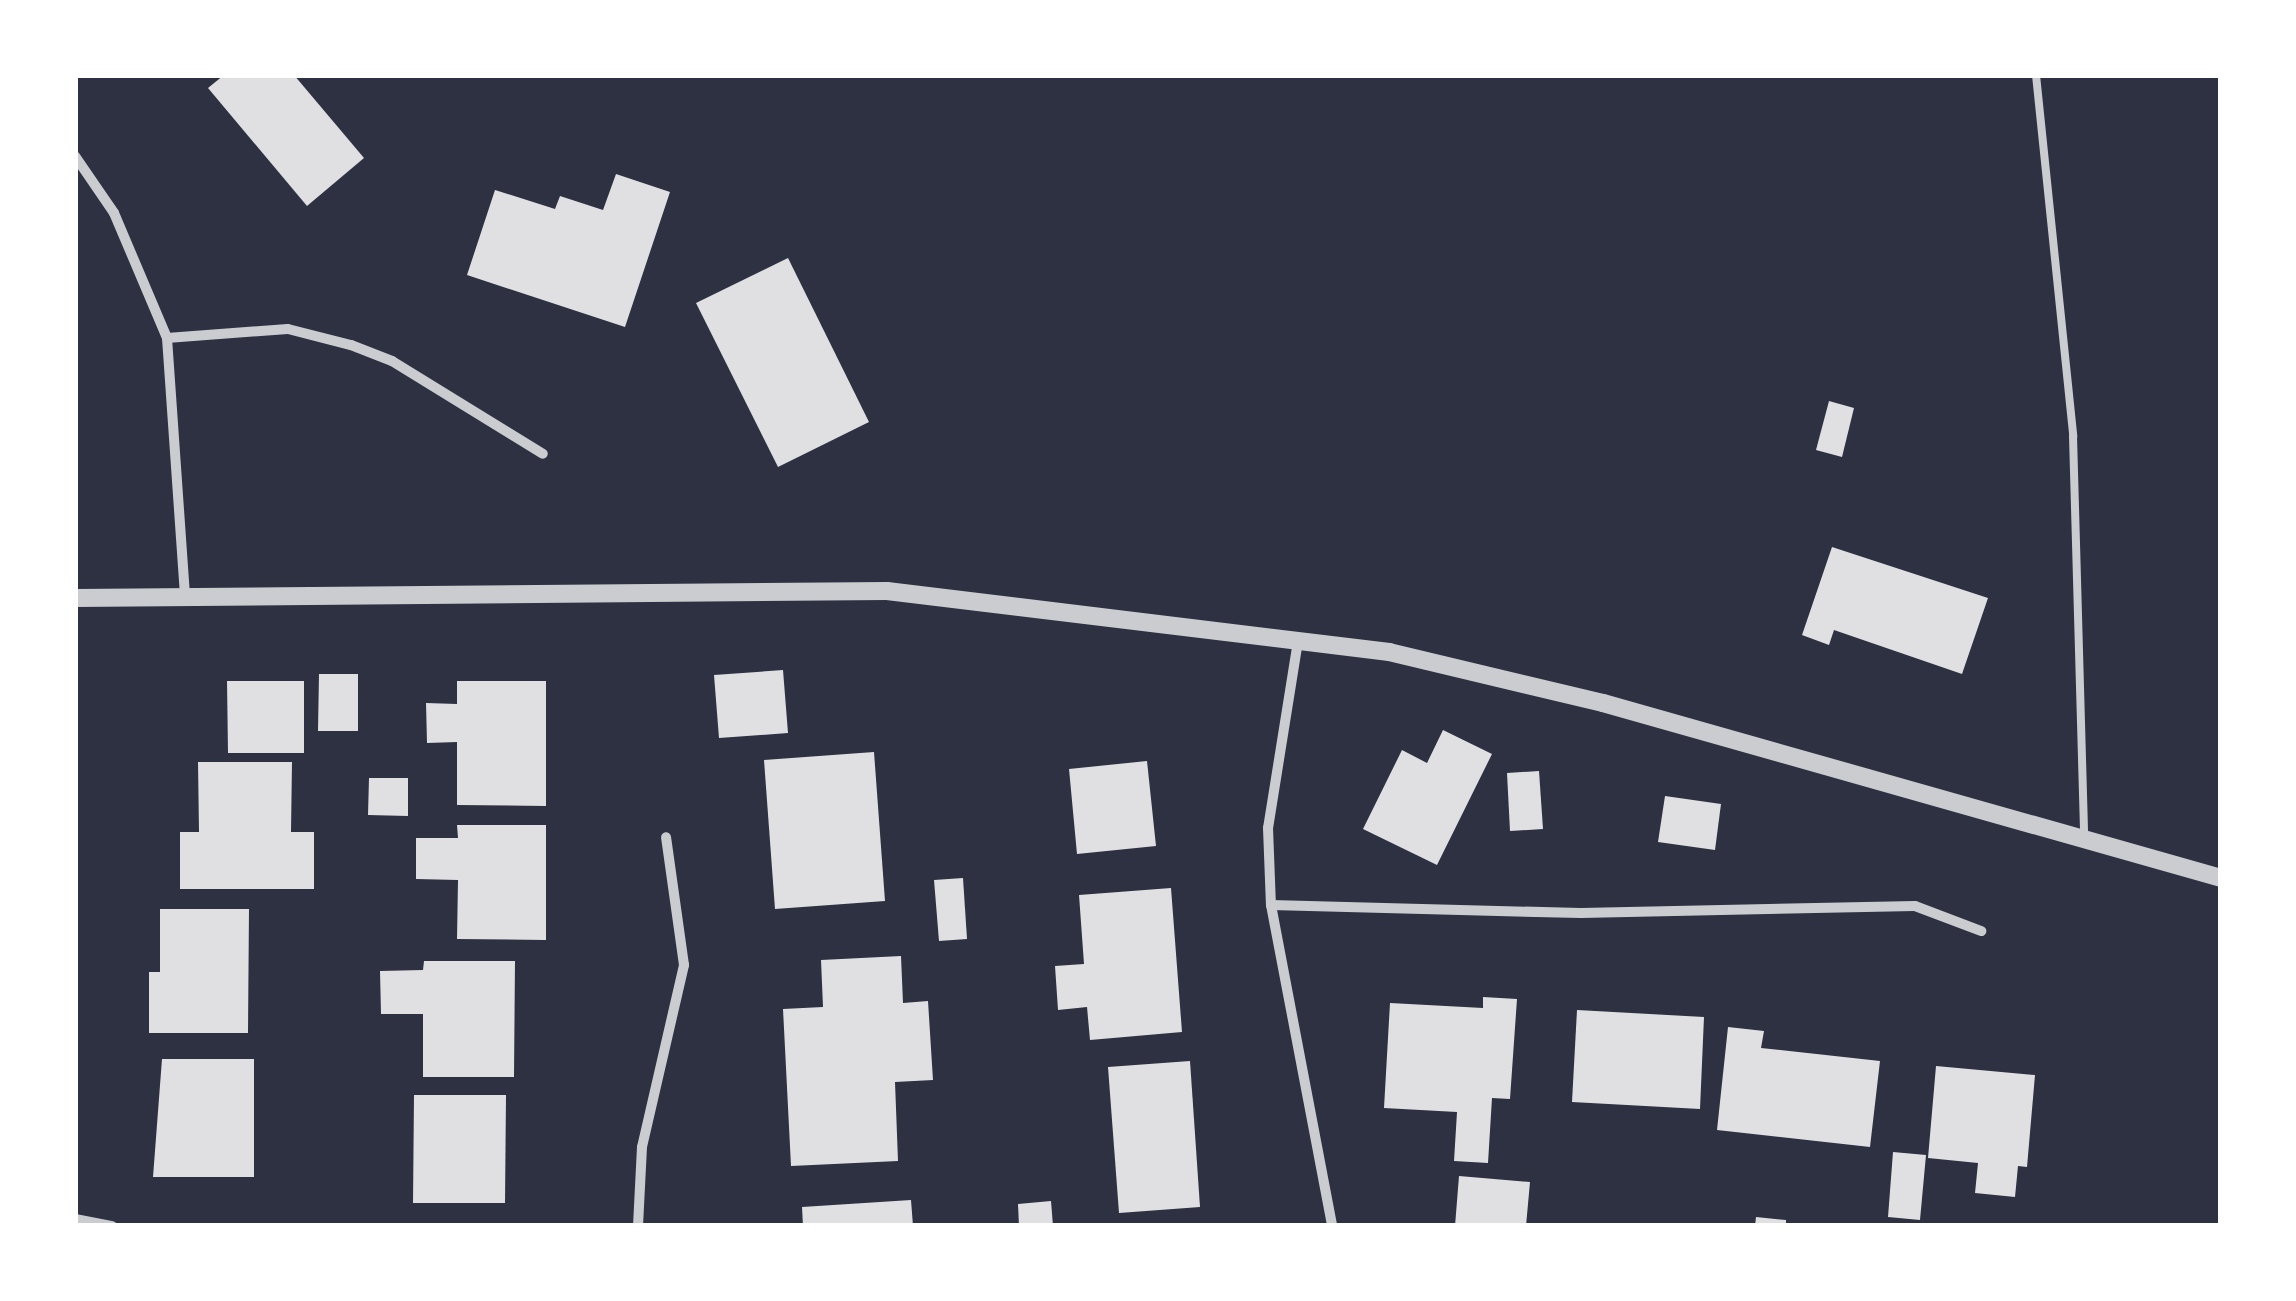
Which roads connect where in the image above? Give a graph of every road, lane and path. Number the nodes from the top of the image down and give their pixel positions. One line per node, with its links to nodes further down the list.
1 (2036, 75): 9 (lane)
2 (75, 156): 3 (street)
3 (167, 338): 4 (street); 5 (street)
4 (543, 454)
5 (185, 593): 6 (street); 7 (street)
6 (75, 598)
7 (1298, 641): 9 (street); 11 (street)
8 (666, 837): 15 (street)
9 (2084, 842): 10 (street)
10 (2221, 878)
11 (1271, 905): 12 (street); 16 (street)
12 (1981, 931)
13 (75, 1219): 14 (street)
14 (112, 1226)
15 (638, 1226)
16 (1332, 1226)

